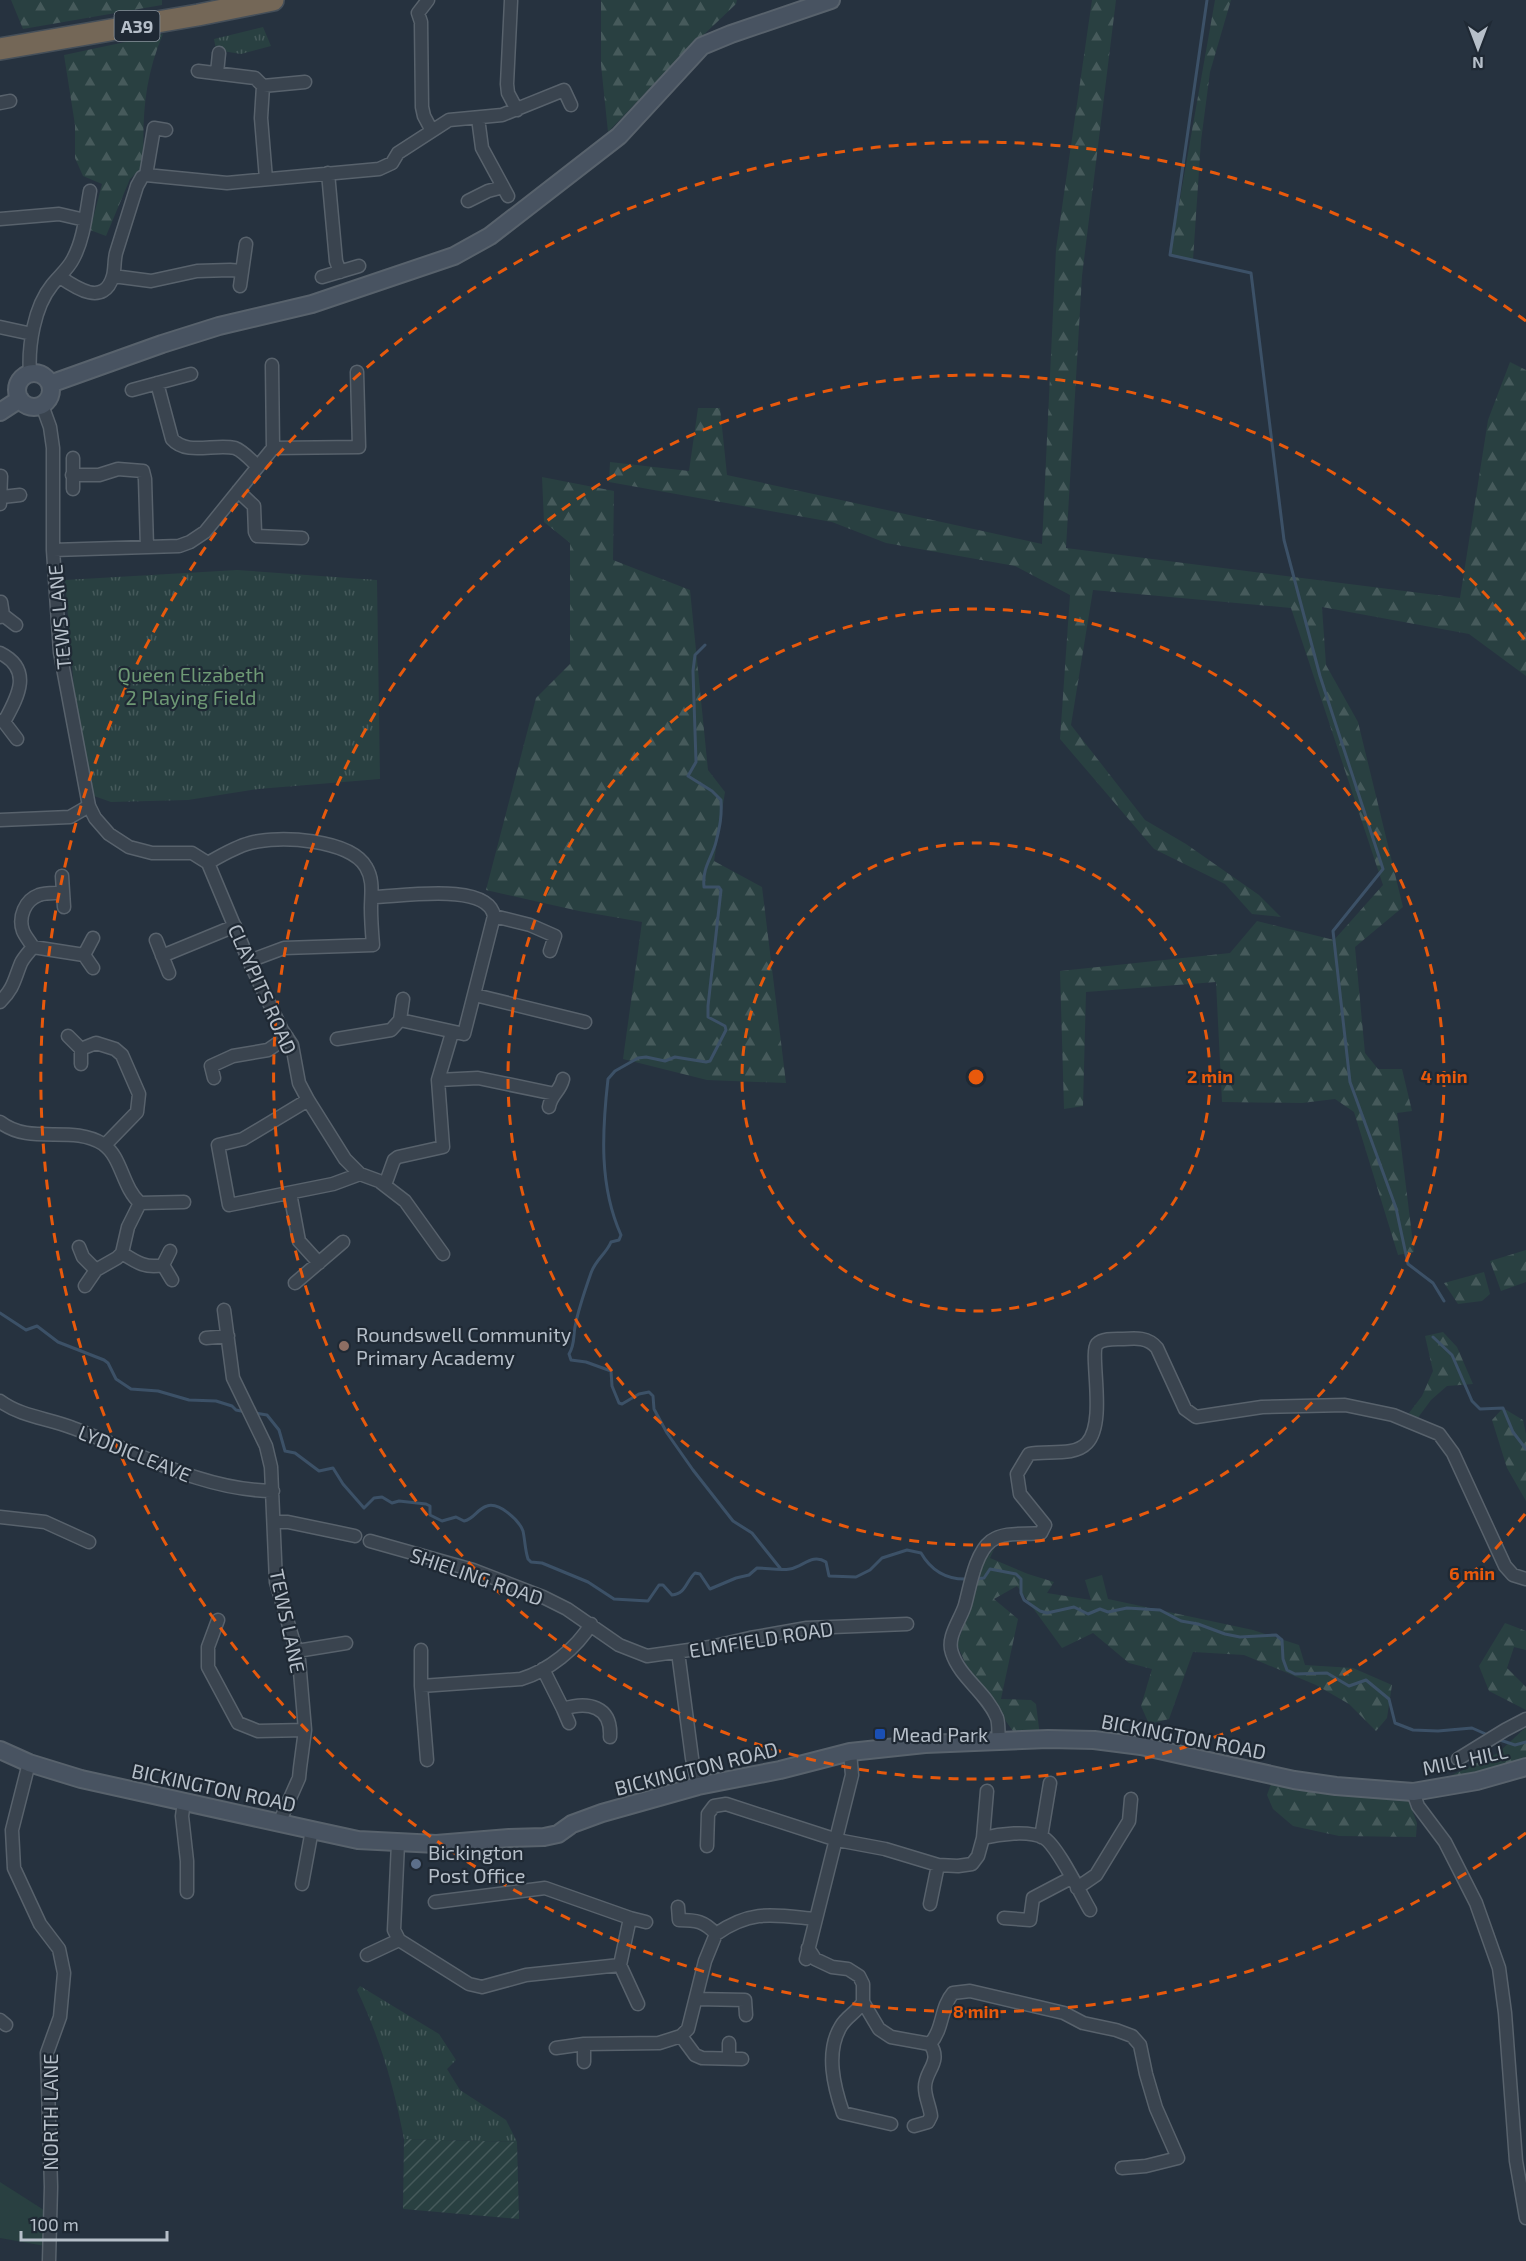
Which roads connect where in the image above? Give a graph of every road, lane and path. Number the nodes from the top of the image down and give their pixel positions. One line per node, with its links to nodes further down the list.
1 (273, 0): 5 (highway, A39)
2 (428, 0): 15 (street)
3 (513, 0): 12 (street)
4 (831, 0): 38 (main road)
5 (0, 49)
6 (219, 53): 8 (street)
7 (198, 71): 8 (street)
8 (217, 73): 10 (street)
9 (305, 82): 10 (street)
10 (263, 86): 18 (street)
11 (571, 105): 12 (street)
12 (517, 110): 13 (street)
13 (478, 118): 15 (street); 20 (street)
14 (166, 130): 17 (street)
15 (432, 131): 16 (street)
16 (328, 173): 18 (street); 26 (street)
17 (146, 175): 18 (street); 27 (street)
18 (266, 179)
19 (90, 191): 22 (street)
20 (468, 201)
21 (0, 219): 22 (street)
22 (85, 220): 28 (street)
23 (246, 244): 25 (street)
24 (359, 266): 26 (street)
25 (242, 271): 27 (street); 30 (street)
26 (340, 272): 29 (street)
27 (113, 276): 28 (street)
28 (60, 277): 32 (street)
29 (322, 278)
30 (240, 286)
31 (0, 327): 32 (street)
32 (32, 334): 35 (street)
33 (272, 365): 43 (street)
34 (357, 372): 43 (street)
35 (30, 374): 38 (main road); 40 (main road)
36 (191, 374): 37 (street)
37 (157, 383): 39 (street); 45 (street)
38 (50, 384): 41 (main road)
39 (132, 390)
40 (20, 399): 41 (main road); 42 (main road)
41 (42, 405): 54 (street, TEWS LANE)
42 (0, 412)
43 (273, 448): 45 (street)
44 (74, 458): 46 (street)
45 (257, 466): 49 (street)
46 (72, 474): 48 (street); 53 (street)
47 (1, 476): 51 (street)
48 (73, 489)
49 (238, 491): 52 (street); 53 (street)
50 (20, 495): 51 (street)
51 (1, 500)
52 (302, 538)
53 (147, 547): 54 (street)
54 (53, 550): 61 (street, TEWS LANE)
55 (1, 602): 56 (street)
56 (2, 616): 57 (street)
57 (16, 625)
58 (0, 653): 59 (street)
59 (2, 722): 60 (street)
60 (17, 739)
61 (89, 806): 62 (street); 63 (street, TEWS LANE)
62 (0, 820)
63 (208, 863): 66 (street); 69 (street, CLAYPITS ROAD)
64 (62, 876): 65 (street)
65 (63, 893): 67 (street); 72 (street)
66 (372, 897): 68 (street); 76 (street)
67 (64, 907)
68 (494, 916): 73 (street); 79 (street)
69 (235, 926): 75 (street); 76 (street, CLAYPITS ROAD)
70 (93, 938): 74 (street)
71 (156, 940): 75 (street)
72 (33, 947): 74 (street); 81 (street)
73 (550, 951)
74 (84, 955): 77 (street)
75 (162, 956): 78 (street)
76 (249, 961): 86 (street, CLAYPITS ROAD)
77 (93, 968)
78 (169, 973)
79 (475, 995): 83 (street); 84 (street)
80 (403, 999): 82 (street)
81 (0, 1002)
82 (400, 1020): 84 (street); 87 (street)
83 (585, 1022)
84 (452, 1033): 92 (street)
85 (68, 1036): 88 (street)
86 (288, 1037): 90 (street); 94 (street, CLAYPITS ROAD)
87 (337, 1040)
88 (81, 1049): 89 (street); 97 (street)
89 (81, 1064)
90 (214, 1078)
91 (563, 1079): 93 (street)
92 (438, 1080): 93 (street); 99 (street)
93 (555, 1094): 95 (street)
94 (308, 1100): 98 (street, CLAYPITS ROAD); 100 (street)
95 (549, 1107)
96 (0, 1122): 97 (street)
97 (105, 1145): 102 (street)
98 (360, 1174): 99 (street, CLAYPITS ROAD); 100 (street)
99 (385, 1185): 107 (street, CLAYPITS ROAD)
100 (290, 1193): 108 (street)
101 (184, 1202): 102 (street)
102 (140, 1203): 106 (street)
103 (343, 1242): 108 (street)
104 (79, 1247): 110 (street)
105 (170, 1251): 109 (street)
106 (122, 1253): 109 (street); 110 (street)
107 (443, 1254)
108 (319, 1263): 112 (street)
109 (163, 1265): 111 (street)
110 (96, 1270): 113 (street)
111 (172, 1280)
112 (295, 1283)
113 (85, 1286)
114 (224, 1310): 115 (street, TEWS LANE)
115 (228, 1336): 116 (street); 118 (street, TEWS LANE)
116 (206, 1338)
117 (0, 1401): 118 (street, LYDDICLEAVE)
118 (273, 1491): 120 (street, TEWS LANE)
119 (0, 1517): 123 (street)
120 (274, 1522): 121 (street); 130 (street, TEWS LANE)
121 (355, 1536)
122 (370, 1541): 126 (street, SHIELING ROAD)
123 (89, 1542)
124 (1526, 1579): 139 (street)
125 (218, 1620): 137 (street)
126 (591, 1624): 131 (street, SHIELING ROAD); 132 (street)
127 (910, 1624): 131 (street, ELMFIELD ROAD)
128 (346, 1643): 130 (street)
129 (421, 1650): 133 (street)
130 (297, 1651): 137 (street, TEWS LANE)
131 (678, 1652): 147 (street, ELMFIELD ROAD)
132 (543, 1669): 133 (street); 134 (street)
133 (421, 1686): 143 (street)
134 (563, 1709): 136 (street); 138 (street)
135 (1526, 1719): 142 (street)
136 (568, 1723)
137 (305, 1730): 152 (street, TEWS LANE)
138 (614, 1730)
139 (999, 1741): 141 (main road, BICKINGTON ROAD); 149 (main road, BICKINGTON ROAD)
140 (0, 1750): 144 (main road, BICKINGTON ROAD)
141 (850, 1752): 147 (main road, BICKINGTON ROAD); 156 (street)
142 (1458, 1759)
143 (427, 1760)
144 (30, 1763): 151 (main road, BICKINGTON ROAD); 191 (street, NORTH LANE)
145 (1526, 1767): 149 (main road, MILL HILL)
146 (1050, 1783): 154 (street)
147 (698, 1786): 157 (main road, BICKINGTON ROAD)
148 (987, 1791): 155 (street)
149 (1413, 1792): 190 (street)
150 (1131, 1799): 160 (street)
151 (184, 1802): 152 (main road, BICKINGTON ROAD); 162 (street)
152 (279, 1823): 153 (main road, BICKINGTON ROAD)
153 (312, 1830): 157 (main road, BICKINGTON ROAD); 161 (street)
154 (1041, 1837): 155 (street); 160 (street)
155 (983, 1838): 159 (street)
156 (837, 1840): 158 (street); 159 (street); 169 (street)
157 (398, 1843): 172 (street)
158 (707, 1846)
159 (938, 1865): 164 (street)
160 (1074, 1883): 166 (street); 168 (street)
161 (302, 1884)
162 (187, 1892)
163 (435, 1902): 167 (street)
164 (930, 1904)
165 (678, 1907): 171 (street)
166 (1090, 1910)
167 (630, 1918): 170 (street); 174 (street)
168 (1004, 1918)
169 (815, 1919): 171 (street); 176 (street)
170 (646, 1922)
171 (716, 1934): 175 (street)
172 (399, 1940): 173 (street); 174 (street)
173 (368, 1955)
174 (620, 1965): 177 (street)
175 (697, 1999): 178 (street); 179 (street)
176 (863, 2002): 182 (street); 187 (street)
177 (638, 2004)
178 (746, 2015)
179 (681, 2036): 181 (street); 184 (street)
180 (729, 2043): 184 (street)
181 (584, 2044): 183 (street); 186 (street)
182 (930, 2044): 188 (street); 189 (street)
183 (556, 2048)
184 (729, 2059): 185 (street)
185 (742, 2059)
186 (584, 2062)
187 (891, 2124)
188 (914, 2126)
189 (1122, 2168)
190 (1526, 2218)
191 (49, 2261)

